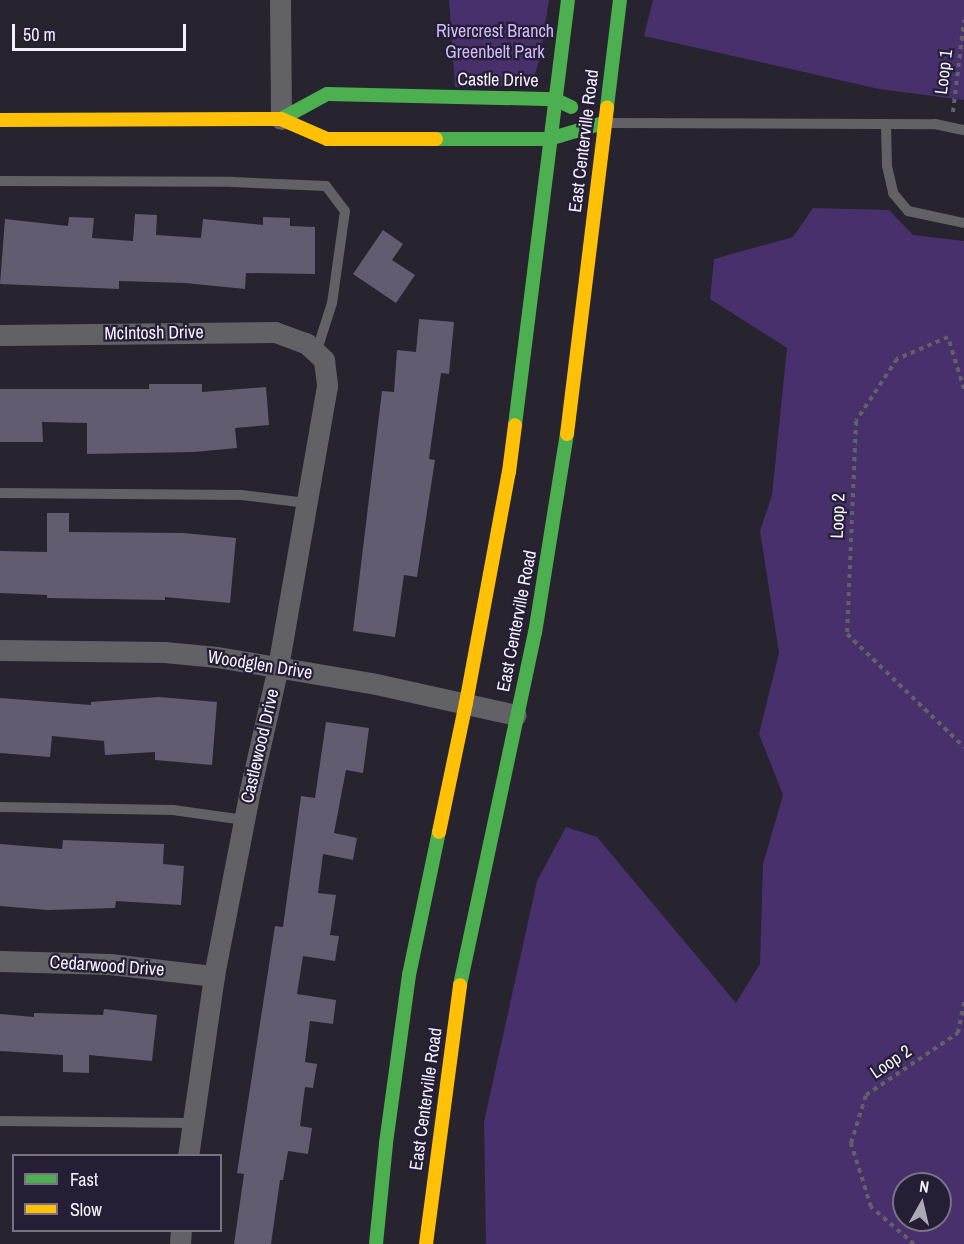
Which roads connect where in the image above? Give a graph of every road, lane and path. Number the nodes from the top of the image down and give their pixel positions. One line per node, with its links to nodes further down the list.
1 (280, 0): 6 (street)
2 (568, 0): 5 (main road, East Centerville Road)
3 (620, 0): 8 (main road, East Centerville Road)
4 (964, 21): 10 (path, Loop 1)
5 (554, 99): 6 (main road, Castle Drive); 8 (main road, Castle Drive); 12 (main road, East Centerville Road)
6 (281, 119): 7 (main road, Castle Drive); 12 (main road, Castle Drive)
7 (0, 120)
8 (603, 123): 9 (lane); 12 (main road, Castle Drive); 23 (main road, East Centerville Road)
9 (886, 124): 10 (lane); 14 (lane)
10 (951, 127): 11 (lane)
11 (964, 130)
12 (549, 139): 22 (main road, East Centerville Road)
13 (0, 180): 16 (lane)
14 (964, 223)
15 (0, 334): 16 (street, McIntosh Drive)
16 (311, 348): 19 (street, Castlewood Drive)
17 (964, 389): 24 (path, Loop 2)
18 (0, 493): 19 (lane)
19 (307, 503): 21 (street, Castlewood Drive)
20 (0, 650): 21 (street, Woodglen Drive)
21 (278, 667): 22 (street, Woodglen Drive); 26 (street, Castlewood Drive)
22 (466, 704): 23 (street, Woodglen Drive); 33 (main road, East Centerville Road)
23 (516, 715): 34 (main road, East Centerville Road)
24 (964, 747)
25 (0, 807): 26 (lane)
26 (244, 820): 28 (street, Castlewood Drive)
27 (0, 961): 28 (street, Cedarwood Drive)
28 (214, 976): 31 (street, Castlewood Drive)
29 (964, 1001): 35 (path, Loop 2)
30 (0, 1121): 31 (lane)
31 (193, 1123): 32 (street, Castlewood Drive)
32 (188, 1154)
33 (376, 1244)
34 (426, 1244)
35 (914, 1244)

